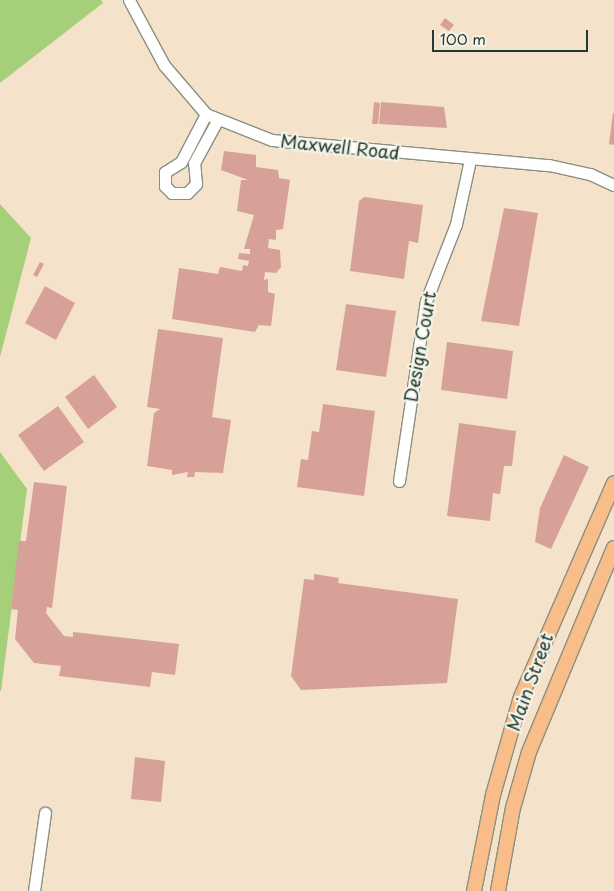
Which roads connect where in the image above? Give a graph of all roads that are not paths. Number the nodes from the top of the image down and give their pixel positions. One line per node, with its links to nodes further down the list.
1 (129, 0): 2 (street, Maxwell Road)
2 (206, 114): 3 (street, Maxwell Road); 3 (street)
3 (218, 119): 4 (street, Maxwell Road)
4 (470, 160): 5 (street, Maxwell Road); 6 (street, Design Court)
5 (614, 185)
6 (399, 481)
7 (614, 483): 11 (main road, Main Street)
8 (614, 548): 12 (main road, Main Street)
9 (45, 813): 10 (street)
10 (34, 891)
11 (474, 891)
12 (498, 891)

